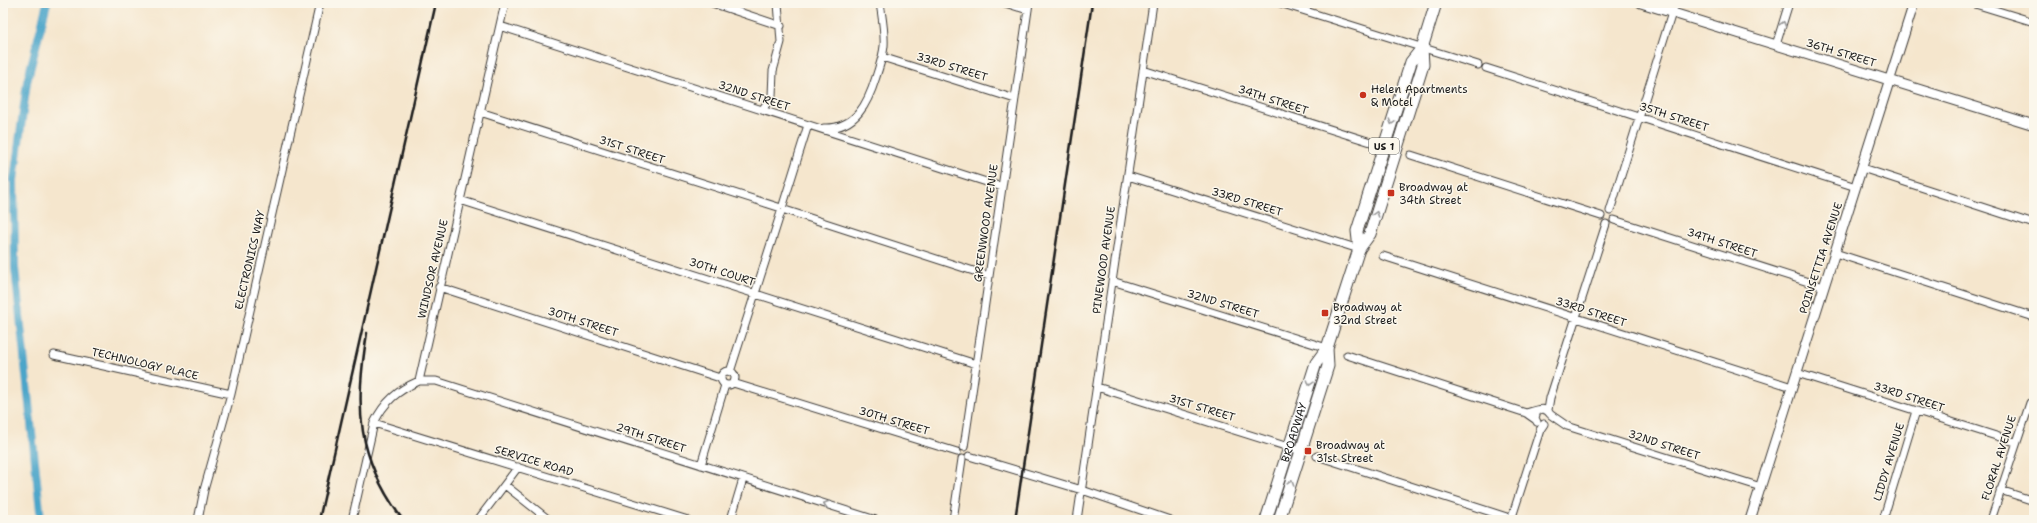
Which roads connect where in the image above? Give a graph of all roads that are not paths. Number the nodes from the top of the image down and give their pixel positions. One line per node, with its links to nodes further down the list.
1 (320, 3): 69 (street, ELECTRONICS WAY)
2 (505, 3): 18 (street, WINDSOR AVENUE)
3 (712, 3): 19 (street)
4 (778, 3): 19 (street)
5 (880, 3): 22 (street)
6 (1005, 3): 15 (street)
7 (1153, 3): 25 (street, PINEWOOD AVENUE)
8 (1280, 3): 21 (street)
9 (1436, 3): 21 (main road, BROADWAY / US 1)
10 (1641, 3): 16 (street, 36TH STREET)
11 (1675, 3): 16 (street)
12 (1789, 3): 20 (street, one-way to 12)
13 (1914, 3): 26 (street, POINSETTIA AVENUE)
14 (1972, 3): 17 (street)
15 (1029, 7): 27 (street, GREENWOOD AVENUE)
16 (1672, 12): 20 (street, 36TH STREET); 30 (street)
17 (2034, 22)
18 (500, 26): 28 (street, 32ND STREET); 29 (street, WINDSOR AVENUE)
19 (781, 26): 28 (street)
20 (1776, 45): 26 (street, 36TH STREET)
21 (1422, 48): 23 (street); 33 (main road, BROADWAY / US 1, one-way to 33); 34 (main road, BROADWAY / US 1)
22 (882, 57): 27 (street, 33RD STREET); 31 (street)
23 (1478, 65)
24 (1486, 68): 30 (street, 35TH STREET)
25 (1143, 70): 33 (street, 34TH STREET); 37 (street, PINEWOOD AVENUE)
26 (1889, 81): 32 (street, 36TH STREET); 36 (street, POINSETTIA AVENUE)
27 (1015, 99): 38 (street, GREENWOOD AVENUE)
28 (762, 110): 31 (street, 32ND STREET)
29 (480, 112): 40 (street, WINDSOR AVENUE); 41 (street, 31ST STREET)
30 (1638, 118): 39 (street, 35TH STREET); 42 (street)
31 (808, 125): 38 (street, 32ND STREET); 41 (street)
32 (2034, 125)
33 (1384, 146): 34 (street, 34TH STREET); 47 (main road, BROADWAY / US 1)
34 (1396, 150): 47 (main road, BROADWAY / US 1, one-way to 34)
35 (1411, 155): 43 (street)
36 (1862, 168): 39 (street, POINSETTIA AVENUE); 46 (street)
37 (1128, 176): 47 (street, 33RD STREET); 51 (street, PINEWOOD AVENUE)
38 (1002, 187): 50 (street, GREENWOOD AVENUE)
39 (1856, 187): 48 (street, POINSETTIA AVENUE)
40 (460, 200): 52 (street, WINDSOR AVENUE); 54 (street, 30TH COURT)
41 (782, 209): 50 (street, 31ST STREET); 54 (street)
42 (1610, 211): 43 (street); 44 (street)
43 (1601, 216): 45 (street)
44 (1614, 220): 45 (street); 53 (street, 34TH STREET)
45 (1606, 224): 56 (street)
46 (2034, 224)
47 (1359, 249): 57 (main road, BROADWAY / US 1)
48 (1835, 253): 53 (street, POINSETTIA AVENUE); 55 (street)
49 (1383, 256): 56 (street, 33RD STREET)
50 (989, 276): 60 (street, GREENWOOD AVENUE)
51 (1112, 281): 57 (street, 32ND STREET); 67 (street, PINEWOOD AVENUE)
52 (439, 287): 63 (street, 30TH STREET); 64 (street, WINDSOR AVENUE)
53 (1824, 287): 62 (street, POINSETTIA AVENUE)
54 (754, 294): 60 (street, 30TH COURT); 61 (street)
55 (2034, 317)
56 (1575, 318): 68 (street, 33RD STREET); 72 (street)
57 (1327, 348): 76 (main road, BROADWAY / US 1, one-way to 76); 77 (main road, BROADWAY / US 1)
58 (54, 354): 69 (street, TECHNOLOGY PLACE)
59 (1347, 355): 72 (street, 32ND STREET)
60 (976, 364): 75 (street, GREENWOOD AVENUE)
61 (730, 372): 63 (street); 65 (street)
62 (1797, 373): 68 (street, POINSETTIA AVENUE); 71 (street, 33RD STREET)
63 (720, 378): 66 (street)
64 (419, 381): 73 (street); 82 (street, 29TH STREET)
65 (733, 383): 66 (street); 78 (street, 30TH STREET)
66 (725, 385): 82 (street)
67 (1097, 387): 76 (street, 31ST STREET); 87 (street, PINEWOOD AVENUE)
68 (1792, 387): 86 (street, POINSETTIA AVENUE)
69 (231, 394): 91 (street, ELECTRONICS WAY)
70 (2032, 403): 74 (street, FLORAL AVENUE)
71 (1916, 411): 74 (street, 33RD STREET); 104 (street, LIDDY AVENUE)
72 (1543, 418): 86 (street, 32ND STREET); 102 (street)
73 (374, 422): 83 (street, SERVICE ROAD); 92 (street)
74 (2015, 442): 88 (street, FLORAL AVENUE)
75 (964, 446): 78 (street); 79 (street)
76 (1289, 447): 77 (street, 31ST STREET); 100 (main road, BROADWAY / US 1)
77 (1301, 450): 101 (main road, BROADWAY / US 1, one-way to 77)
78 (957, 452): 81 (street)
79 (970, 456): 81 (street); 87 (street)
80 (1317, 456): 102 (street)
81 (962, 460): 97 (street)
82 (701, 465): 84 (street, 29TH STREET)
83 (518, 467): 85 (street); 95 (street, SERVICE ROAD)
84 (743, 479): 90 (street); 96 (street, 29TH STREET, one-way to 84)
85 (505, 485): 93 (street); 94 (street)
86 (1761, 488): 103 (street, POINSETTIA AVENUE)
87 (1082, 490): 98 (street, PINEWOOD AVENUE); 99 (street)
88 (2000, 490): 89 (street); 105 (street, FLORAL AVENUE)
89 (2034, 501)
90 (732, 516)
91 (198, 520)
92 (352, 520)
93 (478, 520)
94 (550, 520)
95 (688, 520)
96 (876, 520)
97 (953, 520)
98 (1077, 520)
99 (1170, 520)
100 (1266, 520)
101 (1279, 520)
102 (1513, 520)
103 (1750, 520)
104 (1883, 520)
105 (1991, 520)

